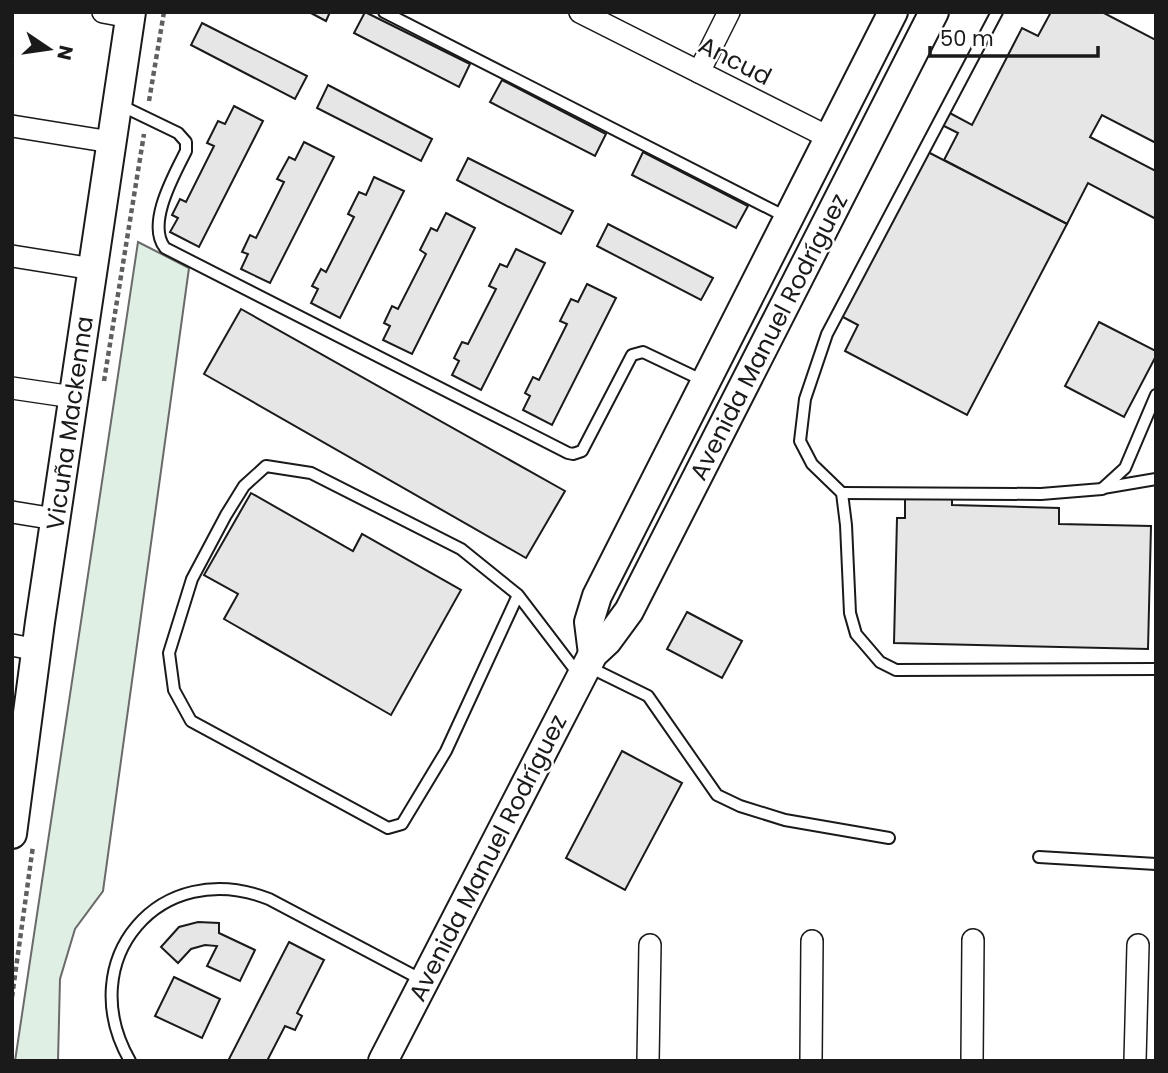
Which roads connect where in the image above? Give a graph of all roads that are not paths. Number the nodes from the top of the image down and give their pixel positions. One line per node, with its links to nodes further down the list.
1 (384, 12): 14 (lane)
2 (580, 12): 8 (street, Ancud)
3 (729, 12): 8 (street)
4 (893, 12): 12 (main road, Avenida Manuel Rodríguez)
5 (934, 12): 13 (main road, Avenida Manuel Rodríguez)
6 (997, 12): 25 (lane)
7 (122, 14): 9 (main road, Vicuña Mackenna)
8 (699, 72): 12 (street, Ancud)
9 (117, 103): 11 (main road, Vicuña Mackenna); 19 (lane)
10 (12, 126): 11 (street)
11 (111, 142): 16 (main road, Vicuña Mackenna)
12 (827, 144): 13 (main road); 14 (main road, Avenida Manuel Rodríguez)
13 (844, 190): 18 (main road, Avenida Manuel Rodríguez)
14 (789, 219): 17 (main road, Avenida Manuel Rodríguez)
15 (12, 256): 16 (street)
16 (93, 269): 22 (main road, Vicuña Mackenna)
17 (745, 305): 18 (main road); 19 (main road, Avenida Manuel Rodríguez)
18 (765, 345): 30 (main road, Avenida Manuel Rodríguez)
19 (706, 382): 30 (main road, Avenida Manuel Rodríguez)
20 (12, 388): 22 (street)
21 (1156, 395): 24 (lane)
22 (73, 397): 27 (main road, Vicuña Mackenna)
23 (1156, 479): 24 (lane)
24 (1102, 489): 25 (lane)
25 (842, 493): 31 (lane)
26 (12, 512): 27 (street)
27 (55, 519): 29 (main road, Vicuña Mackenna)
28 (518, 595): 28 (lane); 30 (lane)
29 (24, 648): 32 (main road, Vicuña Mackenna)
30 (587, 666): 34 (lane); 41 (main road, Avenida Manuel Rodríguez)
31 (1156, 669)
32 (17, 759): 33 (main road, Vicuña Mackenna)
33 (12, 834)
34 (889, 838)
35 (1039, 857): 36 (lane)
36 (1156, 864)
37 (973, 940): 46 (street)
38 (812, 941): 45 (street)
39 (650, 945): 44 (street)
40 (1138, 945): 47 (street)
41 (424, 981): 42 (lane); 43 (main road, Avenida Manuel Rodríguez)
42 (130, 1061)
43 (383, 1061)
44 (648, 1061)
45 (811, 1061)
46 (972, 1061)
47 (1135, 1061)

